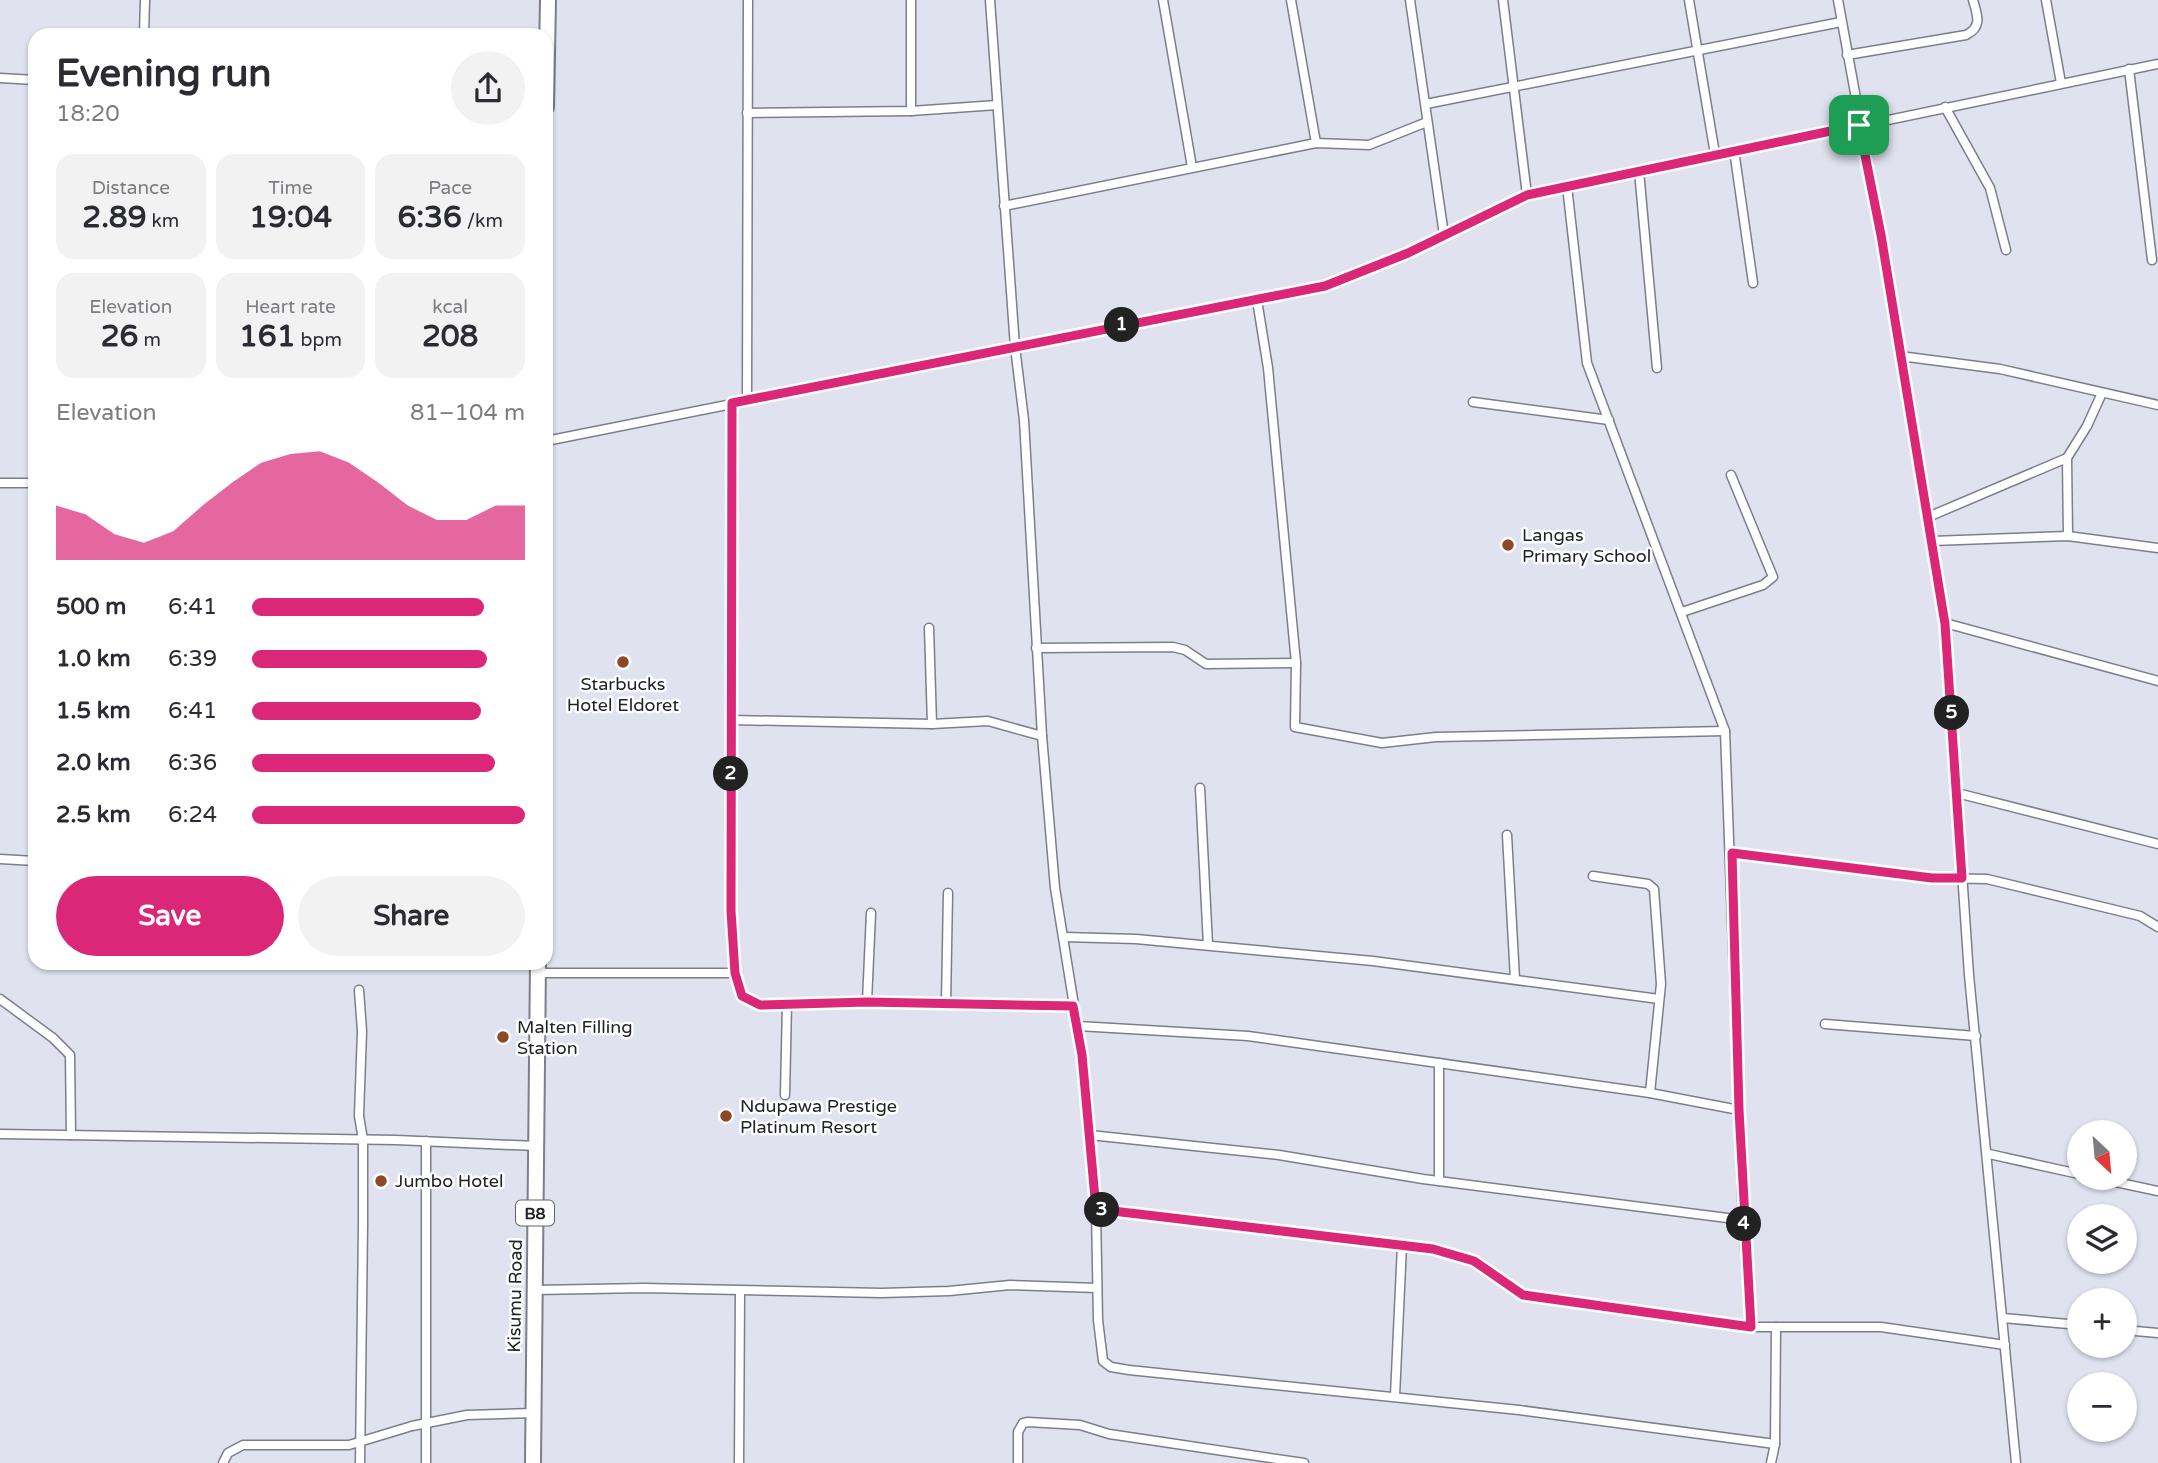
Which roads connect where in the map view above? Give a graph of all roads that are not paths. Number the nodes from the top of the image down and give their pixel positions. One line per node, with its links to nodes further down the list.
1 (145, 0): 15 (street)
2 (548, 0): 16 (highway)
3 (748, 0): 29 (street)
4 (911, 0): 28 (street)
5 (990, 0): 26 (street)
6 (1163, 0): 35 (street)
7 (1291, 0): 32 (street)
8 (1410, 0): 25 (street)
9 (1503, 0): 24 (street)
10 (1689, 0): 17 (street)
11 (1838, 0): 14 (street)
12 (1973, 0): 18 (street)
13 (2046, 0): 23 (street)
14 (1841, 22): 17 (street); 18 (street)
15 (144, 28)
16 (547, 28)
17 (1696, 51): 24 (street); 34 (street)
18 (1847, 55): 31 (street)
19 (2158, 64): 20 (street)
20 (2130, 69): 23 (street); 42 (street)
21 (0, 78): 22 (street)
22 (28, 80)
23 (2061, 83): 27 (street)
24 (1514, 88): 25 (street); 38 (street)
25 (1426, 103): 30 (street)
26 (997, 105): 28 (street); 39 (street)
27 (1945, 107): 31 (street); 41 (street)
28 (911, 111): 29 (street)
29 (747, 113): 49 (street)
30 (1427, 122): 32 (street); 40 (street)
31 (1859, 125): 33 (street); 46 (street)
32 (1316, 143): 35 (street)
33 (1734, 150): 34 (street); 43 (street)
34 (1715, 154): 36 (street)
35 (1192, 167): 39 (street)
36 (1639, 171): 37 (street); 47 (street)
37 (1567, 186): 38 (street); 53 (street)
38 (1527, 195): 40 (street)
39 (1004, 206): 45 (street)
40 (1444, 234): 44 (street)
41 (2006, 250)
42 (2152, 260)
43 (1753, 283)
44 (1257, 300): 45 (street); 67 (street)
45 (1015, 347): 49 (street); 66 (street)
46 (1900, 356): 48 (street); 59 (street)
47 (1657, 368)
48 (2102, 393): 52 (street); 55 (street)
49 (747, 399): 51 (street)
50 (1473, 402): 53 (street)
51 (732, 403): 54 (street); 69 (street)
52 (2158, 405)
53 (1609, 420): 63 (street)
54 (553, 440)
55 (2067, 458): 59 (street); 60 (street)
56 (1731, 475): 63 (street)
57 (0, 483): 58 (street)
58 (28, 483)
59 (1928, 517): 61 (street)
60 (2068, 536): 61 (street); 62 (street)
61 (1932, 541): 64 (street)
62 (2158, 548)
63 (1682, 612): 71 (street)
64 (1945, 624): 68 (street); 74 (street)
65 (929, 628): 70 (street)
66 (1036, 648): 67 (street); 72 (street)
67 (1296, 663): 71 (street)
68 (2158, 681)
69 (732, 720): 70 (street); 89 (street)
70 (932, 724): 72 (street)
71 (1725, 732): 77 (street)
72 (1042, 736): 85 (street)
73 (1200, 788): 86 (street)
74 (1957, 793): 76 (street); 81 (street)
75 (1507, 835): 90 (street)
76 (2158, 844)
77 (1732, 853): 81 (street); 104 (street)
78 (0, 859): 79 (street)
79 (28, 861)
80 (1593, 876): 93 (street)
81 (1962, 878): 84 (street); 100 (street)
82 (948, 893): 95 (street)
83 (871, 913): 94 (street)
84 (2158, 927)
85 (1064, 937): 86 (street); 97 (street)
86 (1208, 945): 90 (street)
87 (553, 968): 89 (street)
88 (538, 970): 110 (highway, Kisumu Road / B8)
89 (735, 973): 96 (street)
90 (1515, 979): 93 (street)
91 (359, 990): 108 (street)
92 (0, 999): 106 (street)
93 (1659, 999): 102 (street)
94 (867, 1002): 95 (street); 96 (street)
95 (946, 1003): 97 (street)
96 (787, 1004): 103 (street)
97 (1073, 1006): 99 (street)
98 (1825, 1024): 100 (street)
99 (1078, 1026): 101 (street); 107 (street)
100 (1976, 1036): 111 (street)
101 (1439, 1063): 102 (street); 113 (street)
102 (1650, 1093): 104 (street)
103 (785, 1095)
104 (1739, 1110): 117 (street)
105 (0, 1134): 106 (street)
106 (71, 1135): 108 (street)
107 (1090, 1135): 113 (street); 116 (street)
108 (363, 1140): 109 (street); 132 (street)
109 (426, 1141): 110 (street); 131 (street)
110 (536, 1146): 120 (highway, Kisumu Road / B8)
111 (1989, 1154): 112 (street); 122 (street)
112 (2067, 1171)
113 (1440, 1181): 117 (street)
114 (2137, 1187): 115 (street)
115 (2158, 1191)
116 (1096, 1209): 118 (street); 119 (street)
117 (1744, 1220): 124 (street)
118 (1402, 1245): 124 (street); 129 (street)
119 (1097, 1288): 121 (street); 129 (street)
120 (535, 1290): 121 (street); 130 (highway, Kisumu Road / B8)
121 (740, 1291): 138 (street)
122 (2003, 1318): 123 (street); 128 (street)
123 (2067, 1324)
124 (1751, 1327): 125 (street)
125 (1776, 1327): 128 (street); 133 (street)
126 (2137, 1331): 127 (street)
127 (2158, 1333)
128 (2005, 1345): 142 (street)
129 (1395, 1396): 133 (street)
130 (533, 1413): 131 (street); 137 (highway, Kisumu Road / B8)
131 (427, 1423): 132 (street); 136 (street)
132 (361, 1442): 134 (street); 135 (street)
133 (1775, 1444): 141 (street)
134 (223, 1463)
135 (360, 1463)
136 (426, 1463)
137 (533, 1463)
138 (739, 1463)
139 (1018, 1463): 140 (street)
140 (1304, 1463)
141 (1771, 1463)
142 (2017, 1463)

